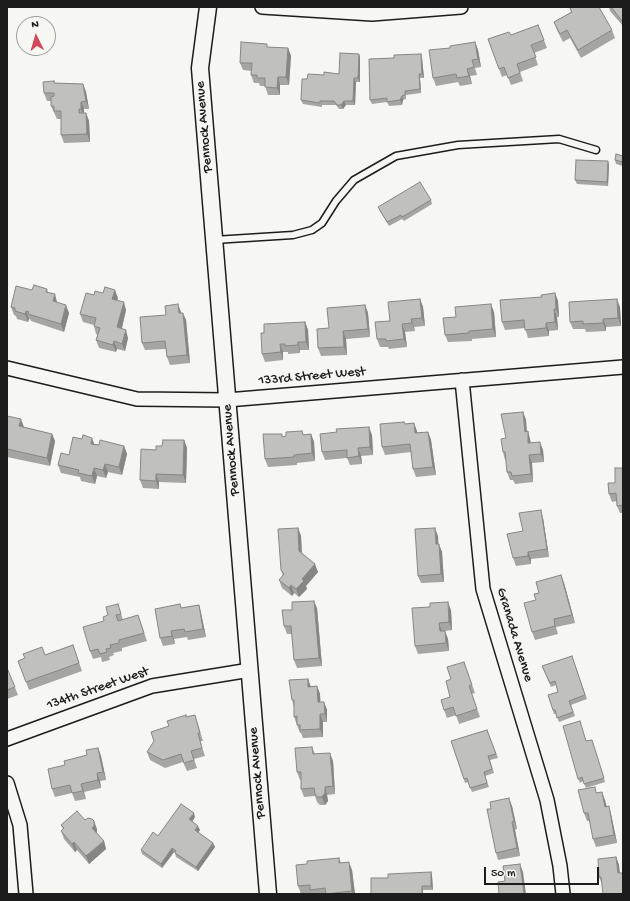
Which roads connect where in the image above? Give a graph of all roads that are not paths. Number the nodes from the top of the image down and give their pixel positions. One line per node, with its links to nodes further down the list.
1 (208, 7): 5 (street, Pennock Avenue)
2 (262, 7): 3 (street)
3 (460, 7)
4 (596, 150): 5 (lane)
5 (214, 240): 9 (street, Pennock Avenue)
6 (623, 367): 8 (street, 133rd Street West)
7 (7, 368): 9 (street, 133rd Street West)
8 (462, 380): 9 (street, 133rd Street West); 15 (street, Granada Avenue)
9 (228, 400): 10 (street, Pennock Avenue)
10 (250, 670): 11 (street, 134th Street West); 14 (street, Pennock Avenue)
11 (7, 739)
12 (7, 782): 13 (street)
13 (26, 894)
14 (268, 894)
15 (563, 894)

